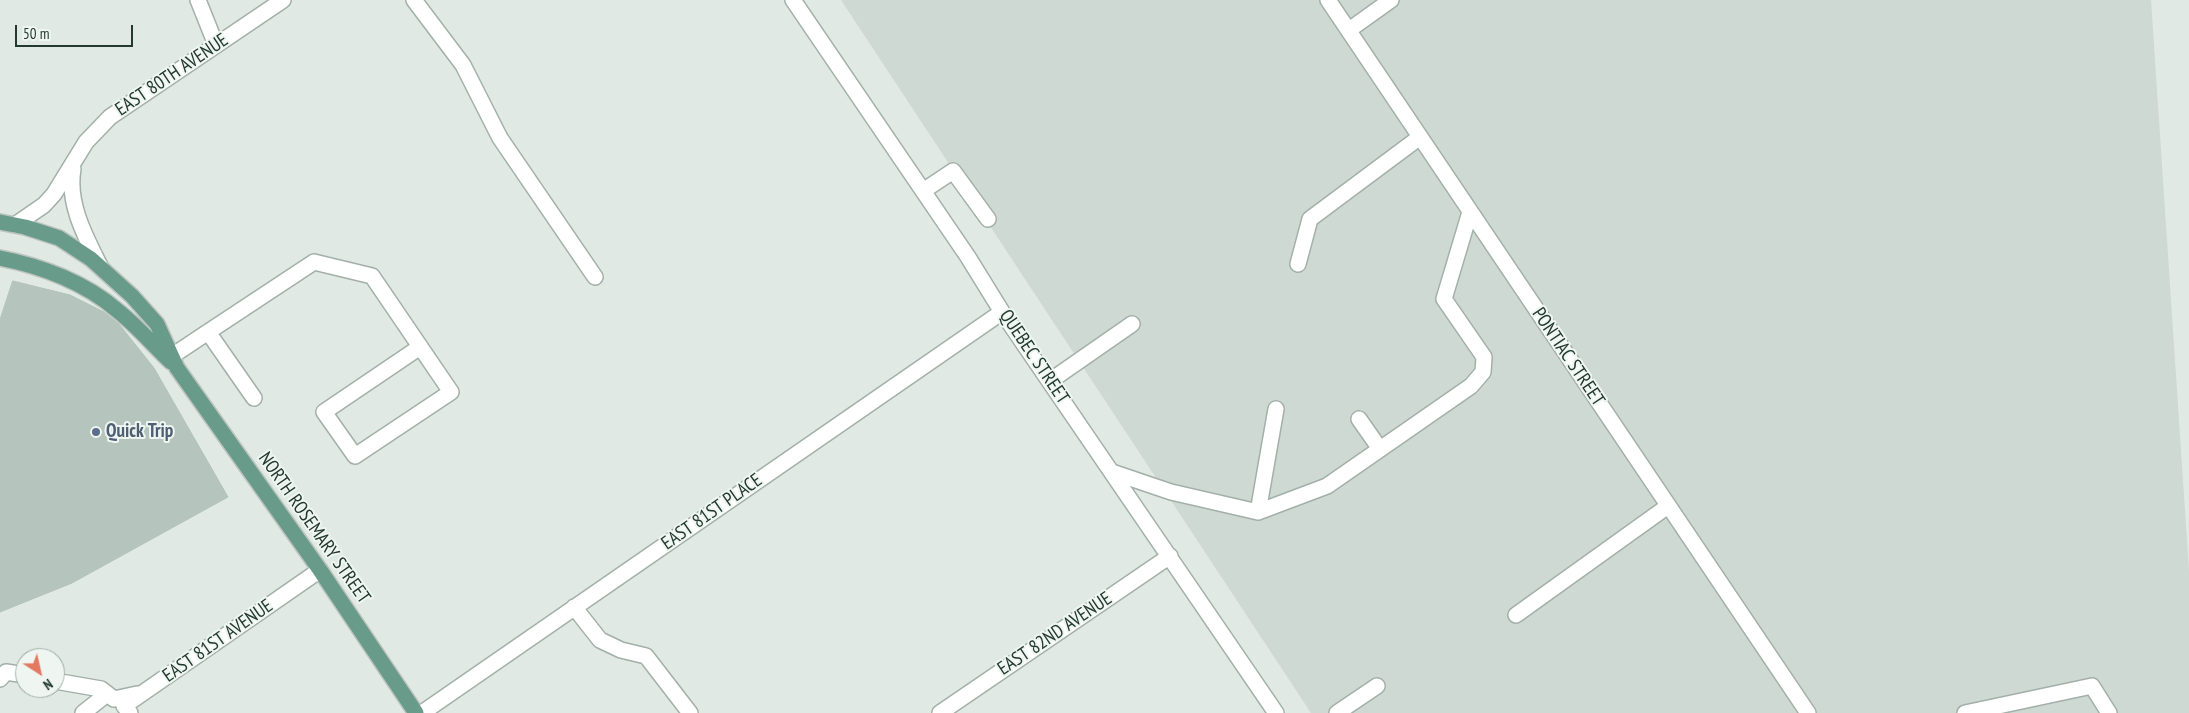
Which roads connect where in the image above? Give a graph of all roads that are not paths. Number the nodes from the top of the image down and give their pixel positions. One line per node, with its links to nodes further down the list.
1 (198, 0): 8 (street)
2 (283, 0): 8 (street, EAST 80TH AVENUE)
3 (414, 0): 19 (street)
4 (793, 0): 11 (street, QUEBEC STREET)
5 (1328, 0): 7 (street, PONTIAC STREET)
6 (1391, 0): 7 (street)
7 (1349, 30): 9 (street, PONTIAC STREET)
8 (216, 45): 10 (street, EAST 80TH AVENUE)
9 (1420, 137): 12 (street, PONTIAC STREET); 17 (street)
10 (74, 162): 15 (street, EAST 80TH AVENUE); 18 (street, EAST 80TH AVENUE)
11 (923, 191): 13 (street); 20 (street, QUEBEC STREET)
12 (1470, 212): 29 (street); 31 (street, PONTIAC STREET)
13 (988, 219)
14 (0, 222): 15 (main road, NORTH ROSEMARY STREET)
15 (16, 225): 18 (main road, NORTH ROSEMARY STREET)
16 (0, 258): 24 (main road, NORTH ROSEMARY STREET)
17 (1298, 264)
18 (100, 266): 24 (main road, NORTH ROSEMARY STREET)
19 (595, 278)
20 (1002, 312): 25 (street, QUEBEC STREET); 35 (street, EAST 81ST PLACE)
21 (1132, 324): 25 (street)
22 (208, 332): 23 (street); 24 (street); 26 (street)
23 (420, 347): 23 (street)
24 (175, 362): 34 (main road, NORTH ROSEMARY STREET)
25 (1050, 381): 30 (street, QUEBEC STREET)
26 (254, 398)
27 (1276, 409): 32 (street)
28 (1358, 419): 29 (street)
29 (1380, 449): 32 (street)
30 (1112, 472): 32 (street); 33 (street, QUEBEC STREET)
31 (1668, 506): 36 (street); 51 (street, PONTIAC STREET)
32 (1258, 512)
33 (1170, 556): 48 (street, EAST 82ND AVENUE); 49 (street, QUEBEC STREET)
34 (320, 570): 41 (street, EAST 81ST AVENUE); 45 (main road, NORTH ROSEMARY STREET)
35 (574, 607): 46 (street, EAST 81ST PLACE); 47 (street)
36 (1516, 615)
37 (15, 673): 38 (street)
38 (0, 679)
39 (65, 683): 42 (street)
40 (1377, 686): 50 (street)
41 (146, 692): 42 (street); 44 (street, EAST 81ST AVENUE)
42 (107, 694): 43 (street)
43 (83, 713)
44 (130, 713)
45 (416, 713)
46 (422, 713)
47 (690, 713)
48 (940, 713)
49 (1276, 713)
50 (1337, 713)
51 (1808, 713)
52 (1965, 713): 53 (street)
53 (2109, 713)

